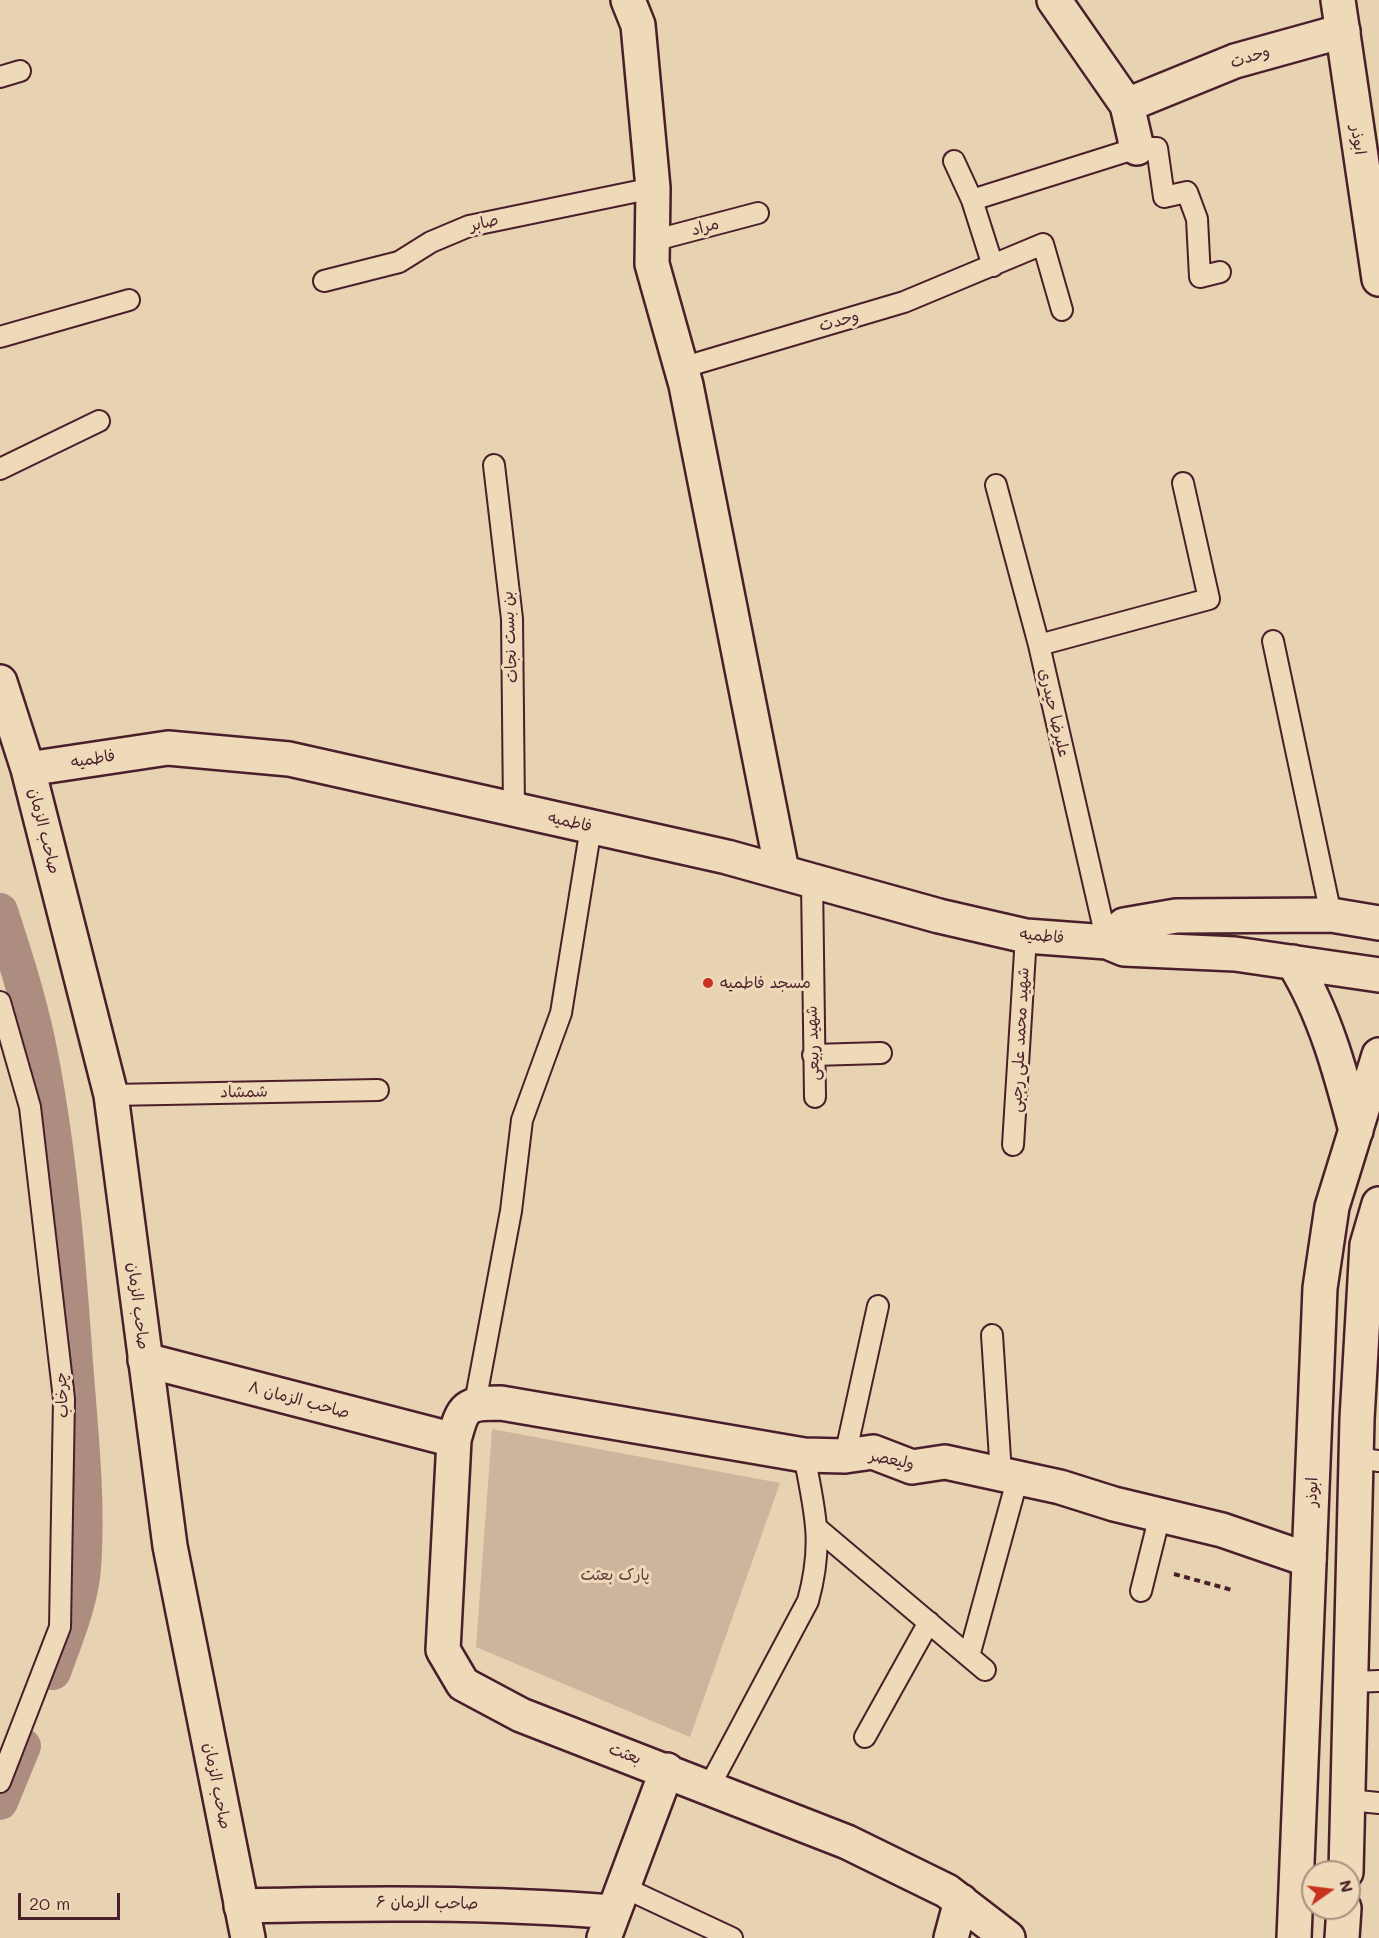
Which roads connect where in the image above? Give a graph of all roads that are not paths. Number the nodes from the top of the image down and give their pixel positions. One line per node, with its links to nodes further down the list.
1 (628, 0): 9 (street)
2 (1054, 0): 6 (street)
3 (1340, 16): 6 (street, وحدت); 15 (street, ابوذر)
4 (20, 70): 5 (lane)
5 (0, 77)
6 (1127, 105): 7 (street)
7 (1137, 148): 10 (lane); 14 (lane)
8 (954, 161): 10 (lane)
9 (653, 188): 12 (street); 16 (lane, صابر)
10 (972, 200): 13 (lane)
11 (758, 213): 12 (lane, مراد)
12 (652, 241): 20 (street)
13 (993, 266): 18 (lane, وحدت); 20 (lane, وحدت)
14 (1220, 272)
15 (1379, 279)
16 (324, 281)
17 (129, 300): 19 (lane)
18 (1062, 310)
19 (0, 337)
20 (681, 368): 32 (street)
21 (99, 421): 23 (lane)
22 (494, 465): 30 (lane, بن بست نجات)
23 (0, 469)
24 (1183, 483): 27 (lane)
25 (996, 485): 27 (lane, علیرضا حیدری)
26 (1273, 641): 33 (lane)
27 (1039, 645): 36 (lane, علیرضا حیدری)
28 (0, 682): 29 (street, صاحب الزمان)
29 (28, 769): 30 (street, فاطمیه); 44 (street, صاحب الزمان)
30 (514, 809): 31 (street, فاطمیه)
31 (591, 827): 32 (street, فاطمیه); 55 (lane)
32 (797, 876): 35 (street, فاطمیه); 41 (lane, شهید ربیعی)
33 (1331, 915): 34 (street); 36 (street)
34 (1379, 923)
35 (1026, 936): 36 (street, فاطمیه); 47 (lane, شهید محمد علی رجبی)
36 (1107, 942): 37 (street, فاطمیه)
37 (1293, 962): 38 (street, فاطمیه); 46 (street)
38 (1379, 975)
39 (0, 1002): 71 (lane, چرخاب)
40 (881, 1053): 41 (lane)
41 (813, 1055): 45 (lane, شهید ربیعی)
42 (1379, 1055): 46 (street, ابوذر)
43 (378, 1090): 44 (lane, شمشاد)
44 (111, 1095): 53 (street, صاحب الزمان)
45 (815, 1097)
46 (1356, 1131): 49 (street, ابوذر)
47 (1013, 1145)
48 (1379, 1204): 50 (street)
49 (1326, 1238): 50 (street); 63 (street, ابوذر)
50 (1367, 1245): 54 (street)
51 (878, 1306): 58 (lane)
52 (992, 1335): 60 (lane)
53 (145, 1360): 56 (street, صاحب الزمان ۸); 76 (street, صاحب الزمان)
54 (1370, 1367): 59 (street)
55 (475, 1403): 56 (street); 57 (street, ولیعصر)
56 (454, 1440): 70 (street, بعثت)
57 (804, 1455): 58 (street, ولیعصر); 62 (lane)
58 (845, 1456): 60 (street, ولیعصر)
59 (1368, 1459): 68 (street)
60 (1009, 1475): 61 (street, ولیعصر); 66 (lane)
61 (1160, 1515): 63 (street, ولیعصر); 64 (lane)
62 (818, 1529): 65 (lane); 72 (lane)
63 (1309, 1560): 83 (street, ابوذر)
64 (1141, 1591)
65 (929, 1622): 66 (lane); 69 (lane)
66 (969, 1656): 67 (lane)
67 (986, 1670)
68 (1365, 1682): 73 (street)
69 (865, 1737)
70 (667, 1770): 72 (street, بعثت); 77 (street)
71 (0, 1782)
72 (710, 1787): 75 (street, بعثت)
73 (1364, 1801): 74 (street)
74 (1349, 1860)
75 (961, 1901): 81 (street); 82 (street, بعثت)
76 (241, 1906): 77 (street, صاحب الزمان ۶); 79 (street, صاحب الزمان)
77 (613, 1912): 80 (lane)
78 (1343, 1920): 84 (street)
79 (248, 1938)
80 (732, 1938)
81 (951, 1938)
82 (1008, 1938)
83 (1294, 1938)
84 (1342, 1938)

